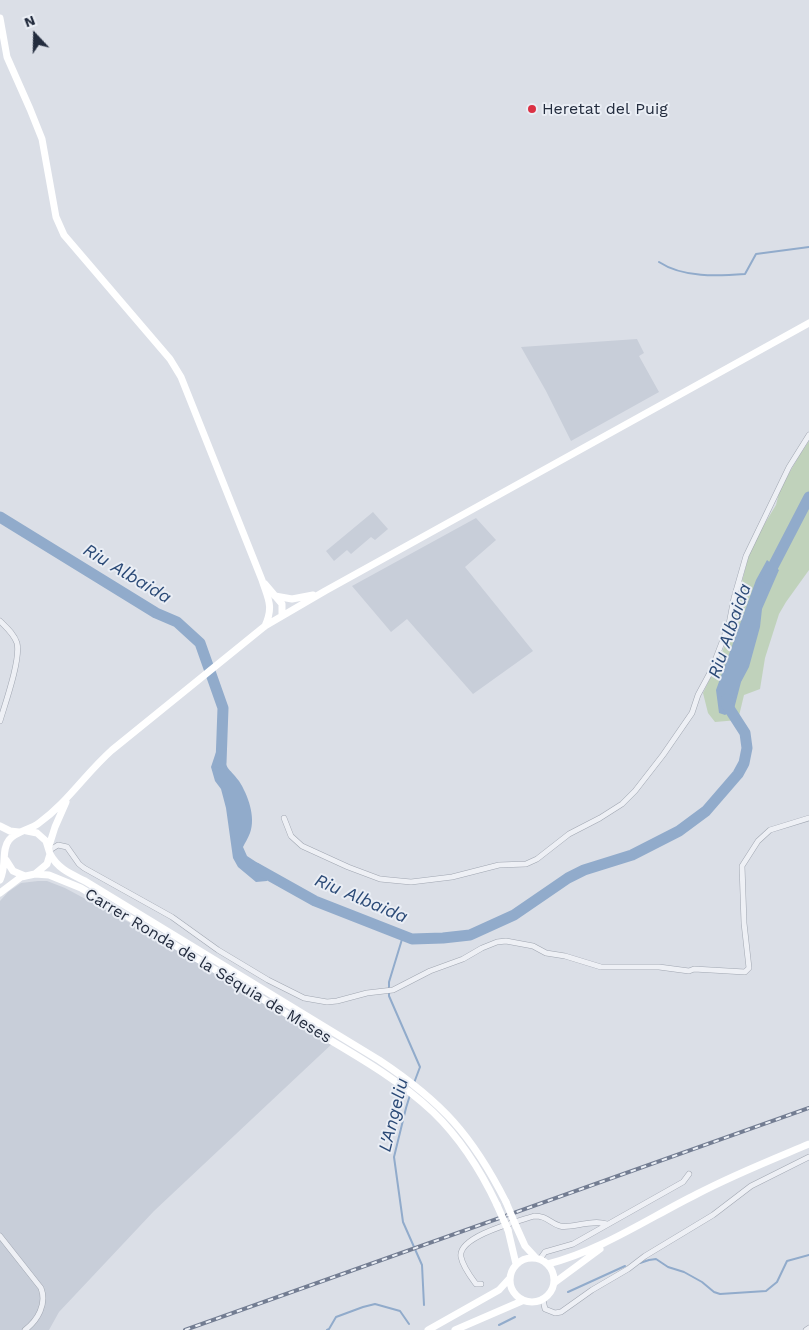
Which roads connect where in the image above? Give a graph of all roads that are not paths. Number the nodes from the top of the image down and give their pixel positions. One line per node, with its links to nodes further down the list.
1 (0, 18): 4 (main road)
2 (809, 323): 5 (main road)
3 (809, 435): 13 (street)
4 (262, 580): 6 (main road); 7 (main road)
5 (325, 591): 6 (main road); 8 (main road)
6 (275, 596): 8 (main road)
7 (270, 607): 8 (main road); 10 (main road)
8 (282, 615): 10 (main road)
9 (0, 621): 11 (street)
10 (265, 626): 12 (main road)
11 (0, 722)
12 (69, 798): 16 (main road); 18 (main road)
13 (284, 818)
14 (809, 818): 18 (street)
15 (0, 826): 16 (main road)
16 (22, 831): 18 (main road); 19 (main road)
17 (0, 844): 19 (main road)
18 (49, 850): 20 (main road); 30 (main road, Carrer Ronda de la Séquia de Meses, bridge)
19 (5, 857): 21 (main road); 22 (main road)
20 (35, 874): 21 (main road); 31 (main road, Carrer Ronda de la Séquia de Meses, bridge)
21 (25, 876): 23 (main road)
22 (0, 880)
23 (0, 893)
24 (809, 1144): 29 (main road)
25 (809, 1157): 37 (street)
26 (689, 1174): 27 (street)
27 (607, 1224): 30 (street); 34 (street)
28 (0, 1236): 38 (street)
29 (614, 1239): 32 (main road); 35 (main road)
30 (538, 1258): 31 (main road); 32 (main road)
31 (516, 1264): 33 (main road)
32 (548, 1264): 35 (main road)
33 (509, 1280): 36 (main road); 39 (main road)
34 (482, 1284)
35 (554, 1284): 37 (main road)
36 (522, 1300): 37 (main road); 40 (main road)
37 (543, 1300)
38 (25, 1330)
39 (428, 1330)
40 (455, 1330)

